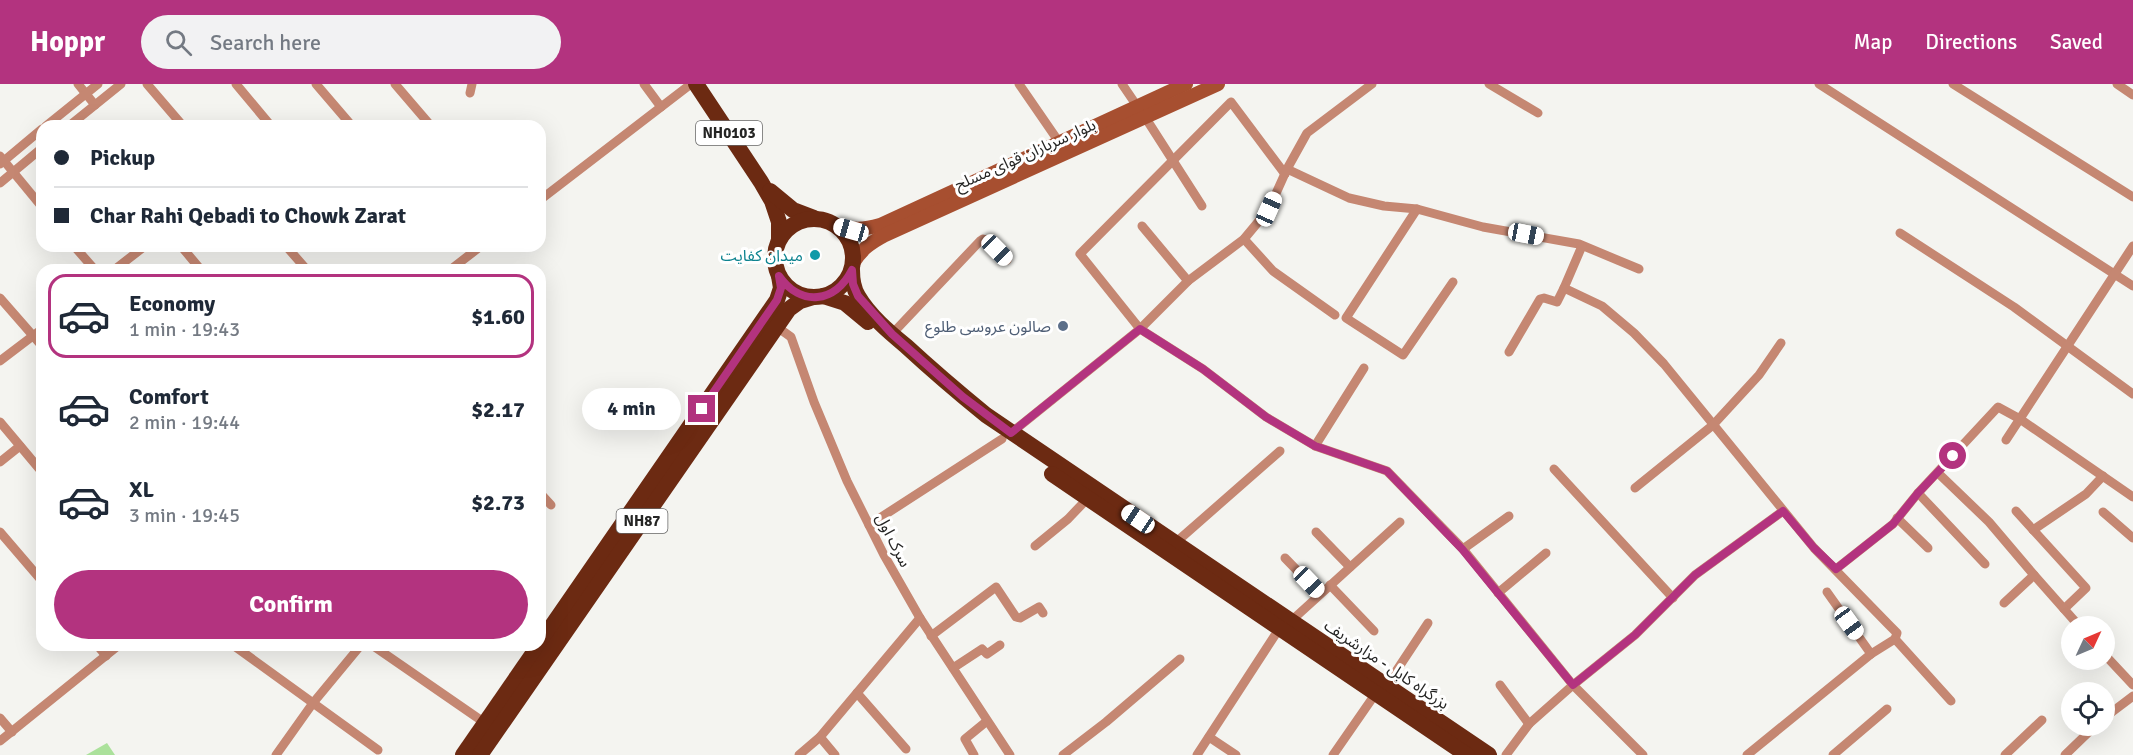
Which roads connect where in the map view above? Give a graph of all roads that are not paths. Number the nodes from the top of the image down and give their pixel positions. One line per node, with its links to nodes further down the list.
1 (78, 84): 20 (street)
2 (98, 84): 20 (street)
3 (121, 84): 22 (street)
4 (147, 84): 30 (street)
5 (236, 84): 31 (street)
6 (316, 84): 32 (street)
7 (395, 84): 33 (street)
8 (644, 84): 23 (street)
9 (691, 84): 23 (street)
10 (696, 84): 41 (highway, NH0103)
11 (1019, 84): 35 (street)
12 (1122, 84): 25 (street)
13 (1186, 84): 25 (main road, بلوار سربازان قوای مسلح)
14 (1218, 84): 25 (main road, بلوار سربازان قوای مسلح)
15 (1372, 84): 40 (street)
16 (1489, 84): 26 (street)
17 (1819, 84): 69 (street)
18 (1953, 84): 44 (street)
19 (2117, 84): 21 (street)
20 (86, 94): 22 (street); 24 (street)
21 (2133, 95)
22 (95, 105): 29 (street)
23 (661, 106): 43 (street)
24 (67, 109): 27 (street); 28 (street)
25 (1141, 112): 35 (main road, بلوار سربازان قوای مسلح); 38 (street); 67 (main road, بلوار سربازان قوای مسلح)
26 (1538, 113)
27 (53, 120)
28 (73, 120)
29 (79, 120)
30 (178, 120)
31 (266, 120)
32 (347, 120)
33 (426, 120)
34 (36, 134): 37 (street)
35 (1059, 142): 49 (main road, بلوار سربازان قوای مسلح)
36 (36, 153): 39 (street)
37 (1, 160): 39 (street)
38 (1174, 160): 40 (street); 46 (street); 79 (street)
39 (12, 172): 42 (street); 45 (street)
40 (1286, 172): 47 (street); 53 (street)
41 (761, 182): 48 (highway, NH0103); 52 (highway, NH0103)
42 (0, 183)
43 (546, 196)
44 (2133, 197)
45 (36, 200)
46 (1202, 206)
47 (1417, 209): 54 (street); 72 (street)
48 (814, 218): 49 (highway); 52 (highway)
49 (836, 225): 67 (highway)
50 (1142, 226): 71 (street)
51 (1900, 232): 85 (street)
52 (779, 239): 70 (highway)
53 (1244, 239): 71 (street); 77 (street)
54 (1582, 246): 68 (street); 74 (street)
55 (2133, 246): 69 (street)
56 (79, 252): 62 (street)
57 (137, 252): 63 (street)
58 (185, 252): 64 (street)
59 (291, 252): 65 (street)
60 (473, 252): 66 (street)
61 (1007, 260): 81 (street)
62 (90, 264)
63 (122, 264)
64 (196, 264)
65 (302, 264)
66 (458, 264)
67 (853, 266): 75 (highway); 81 (highway, بزرگراه کابل - مزارشریف)
68 (1639, 269)
69 (2115, 273): 73 (street); 85 (street)
70 (779, 276): 75 (highway); 144 (highway, NH87)
71 (1188, 281): 79 (street)
72 (1453, 282)
73 (2133, 286)
74 (1564, 288): 86 (street); 92 (street)
75 (818, 297): 78 (highway, NH87); 93 (highway, بزرگراه کابل - مزارشریف)
76 (0, 298): 82 (street)
77 (1335, 315)
78 (777, 327): 115 (street, سرک اول); 183 (highway, NH87)
79 (1140, 329): 93 (street); 96 (street)
80 (36, 334): 82 (street)
81 (892, 334): 93 (highway, بزرگراه کابل - مزارشریف)
82 (33, 336): 83 (street); 87 (street)
83 (36, 339)
84 (1781, 343): 92 (street)
85 (2067, 346): 89 (street); 90 (street)
86 (1509, 352)
87 (0, 361)
88 (1364, 368): 96 (street)
89 (2133, 394)
90 (2020, 419): 94 (street); 101 (street); 102 (street)
91 (0, 422): 95 (street)
92 (1713, 425): 103 (street); 109 (street)
93 (1006, 436): 106 (highway, بزرگراه کابل - مزارشریف); 115 (street); 120 (highway, بزرگراه کابل - مزارشریف)
94 (2006, 440)
95 (20, 446): 98 (street); 99 (street)
96 (1315, 446): 123 (street)
97 (1280, 451): 120 (street)
98 (0, 462)
99 (36, 465)
100 (1554, 469): 135 (street)
101 (1938, 472): 104 (street); 130 (street)
102 (2103, 476): 105 (street); 116 (street)
103 (1635, 488)
104 (1918, 493): 113 (street); 126 (street)
105 (2133, 497)
106 (1087, 499): 121 (street); 142 (highway, بزرگراه کابل - مزارشریف)
107 (546, 500): 108 (street)
108 (551, 506)
109 (1783, 511): 128 (street); 135 (street)
110 (2016, 511): 116 (street)
111 (2103, 512): 119 (street)
112 (1509, 516): 123 (street)
113 (1897, 518): 122 (street); 128 (street)
114 (1400, 522): 127 (street)
115 (869, 525): 140 (street, سرک اول)
116 (2033, 530): 137 (street)
117 (0, 532): 129 (street)
118 (1316, 532): 127 (street)
119 (2133, 538)
120 (1174, 544): 142 (highway, بزرگراه کابل - مزارشریف)
121 (1035, 546)
122 (1928, 548)
123 (1462, 549): 133 (street)
124 (1546, 553): 133 (street)
125 (1285, 558): 134 (street)
126 (1985, 564)
127 (1350, 567): 131 (street)
128 (1836, 569): 146 (street)
129 (36, 574)
130 (2034, 575): 136 (street); 137 (street)
131 (1330, 585): 134 (street); 143 (street)
132 (1827, 592): 154 (street)
133 (1498, 593): 160 (street)
134 (1320, 594): 142 (street)
135 (1673, 598): 160 (street)
136 (2004, 603)
137 (2064, 609): 139 (street)
138 (1043, 613): 145 (street)
139 (2070, 616)
140 (920, 618): 145 (street, سرک اول); 163 (street)
141 (1428, 623): 162 (street)
142 (1285, 625): 162 (highway, بزرگراه کابل - مزارشریف); 177 (street)
143 (1374, 631)
144 (546, 634)
145 (931, 636): 158 (street, سرک اول)
146 (1895, 639): 154 (street); 165 (street)
147 (1000, 645): 158 (street)
148 (102, 651): 155 (street)
149 (112, 651): 155 (street)
150 (241, 651): 166 (street)
151 (356, 651): 166 (street)
152 (381, 651): 172 (street)
153 (534, 651): 172 (highway, NH87)
154 (1871, 654): 196 (street)
155 (106, 656): 174 (street)
156 (1180, 659): 188 (street)
157 (2115, 666): 161 (street)
158 (953, 668): 171 (street, سرک اول)
159 (1500, 685): 173 (street)
160 (1573, 685): 173 (street); 195 (street)
161 (2133, 685)
162 (1381, 689): 191 (street); 192 (highway, بزرگراه کابل - مزارشریف); 193 (highway, بزرگراه کابل - مزارشریف)
163 (857, 693): 176 (street); 179 (street)
164 (2133, 696): 168 (street)
165 (1951, 701)
166 (313, 703): 180 (street); 181 (street)
167 (1887, 708): 197 (street)
168 (2115, 710)
169 (0, 718): 174 (street)
170 (2042, 720): 198 (street)
171 (987, 721): 186 (street); 187 (street, سرک اول)
172 (485, 723): 182 (highway, NH87)
173 (1529, 724): 194 (street)
174 (12, 732): 178 (street)
175 (2085, 736): 199 (street)
176 (820, 737): 184 (street); 185 (street)
177 (1209, 737): 189 (street); 190 (street)
178 (0, 741)
179 (906, 749)
180 (378, 750)
181 (276, 755)
182 (463, 755)
183 (480, 755)
184 (799, 755)
185 (836, 755)
186 (974, 755)
187 (1010, 755)
188 (1063, 755)
189 (1197, 755)
190 (1236, 755)
191 (1333, 755)
192 (1467, 755)
193 (1489, 755)
194 (1506, 755)
195 (1643, 755)
196 (1747, 755)
197 (1833, 755)
198 (2005, 755)
199 (2065, 755)

